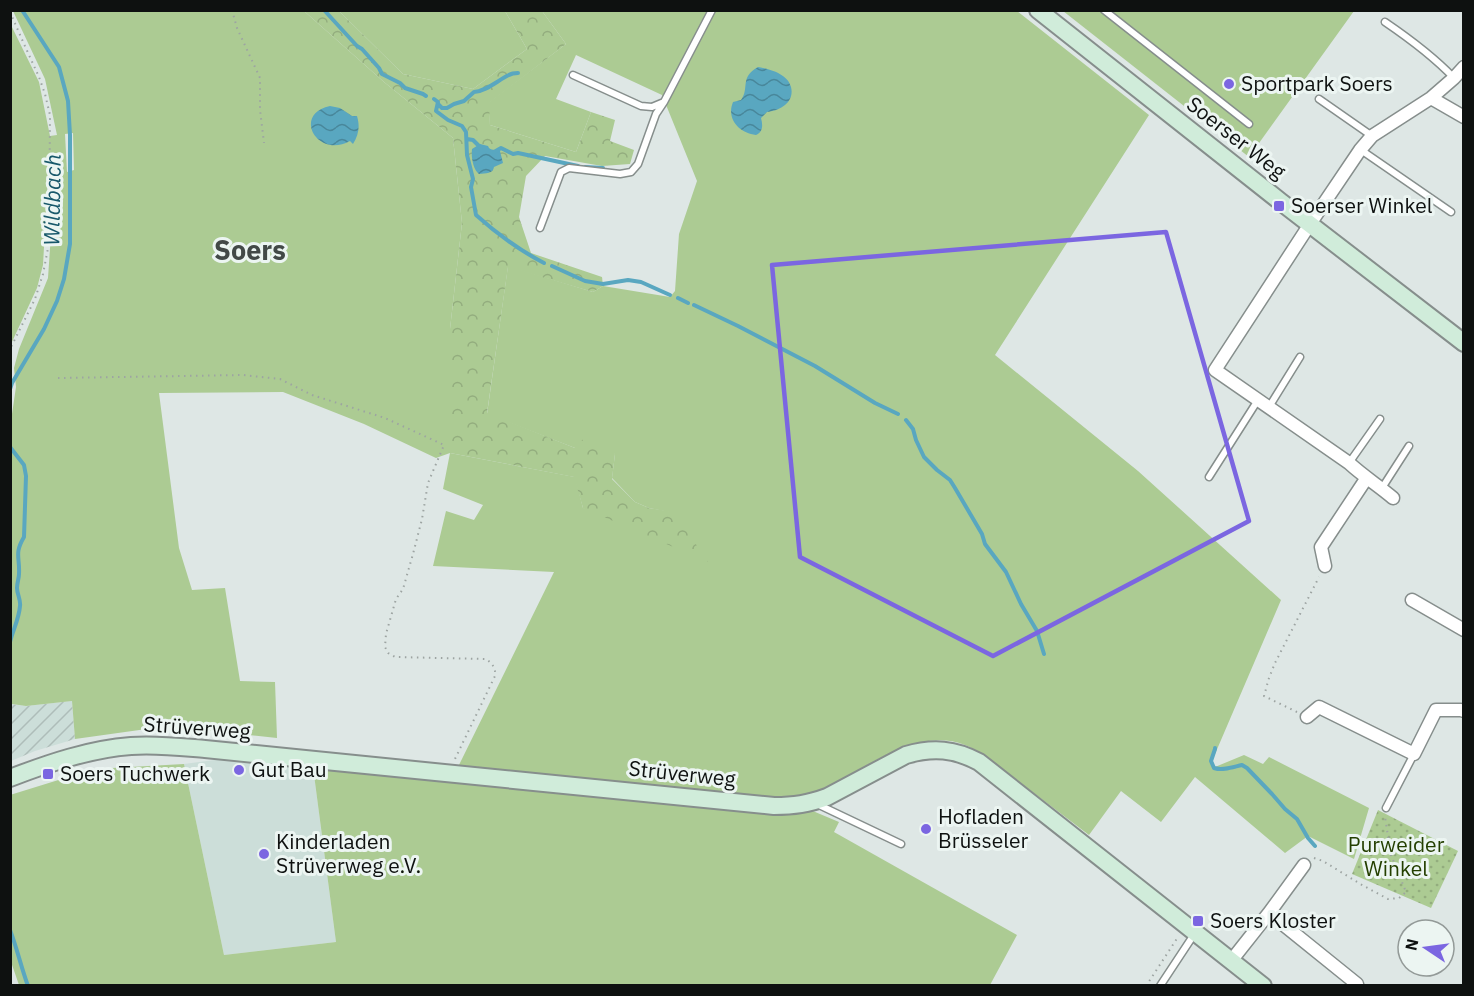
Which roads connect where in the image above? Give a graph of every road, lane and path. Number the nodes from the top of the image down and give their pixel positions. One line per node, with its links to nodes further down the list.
1 (232, 10): 16 (path)
2 (712, 10): 12 (lane)
3 (1038, 10): 19 (street, Soerser Weg)
4 (1104, 10): 14 (lane)
5 (10, 12): 22 (path)
6 (1385, 22): 9 (lane)
7 (1464, 67): 9 (street)
8 (573, 75): 12 (lane)
9 (1454, 78): 10 (street)
10 (1431, 98): 13 (street); 15 (street)
11 (1319, 99): 15 (lane)
12 (664, 102): 20 (lane)
13 (1464, 117)
14 (1248, 124)
15 (1372, 136): 17 (street)
16 (264, 143)
17 (1360, 150): 18 (lane); 19 (street)
18 (1451, 212)
19 (1310, 224): 21 (street, Soerser Weg); 25 (street)
20 (540, 228)
21 (1464, 343)
22 (10, 349)
23 (1300, 357): 26 (lane)
24 (58, 378): 40 (path)
25 (1258, 400): 26 (street); 30 (lane)
26 (1269, 408): 29 (street)
27 (1380, 419): 29 (lane)
28 (1409, 446): 32 (lane)
29 (1349, 463): 31 (street)
30 (1209, 477)
31 (1366, 478): 32 (street); 34 (street)
32 (1382, 488): 33 (street)
33 (1393, 498)
34 (1324, 566): 38 (path)
35 (1412, 600): 36 (street)
36 (1464, 630)
37 (1464, 711): 39 (street)
38 (1307, 717): 39 (street)
39 (1414, 754): 43 (lane)
40 (448, 774): 41 (street, Strüverweg); 42 (street, Strüverweg)
41 (11, 776)
42 (813, 802): 44 (lane); 47 (street, Strüverweg)
43 (1386, 808): 45 (path)
44 (901, 844)
45 (1304, 865): 46 (street)
46 (1269, 913): 48 (street); 49 (street)
47 (1191, 929): 48 (street, Strüverweg); 50 (path); 51 (lane)
48 (1232, 961): 52 (street, Strüverweg)
49 (1356, 985)
50 (1146, 986)
51 (1160, 986)
52 (1263, 986)

